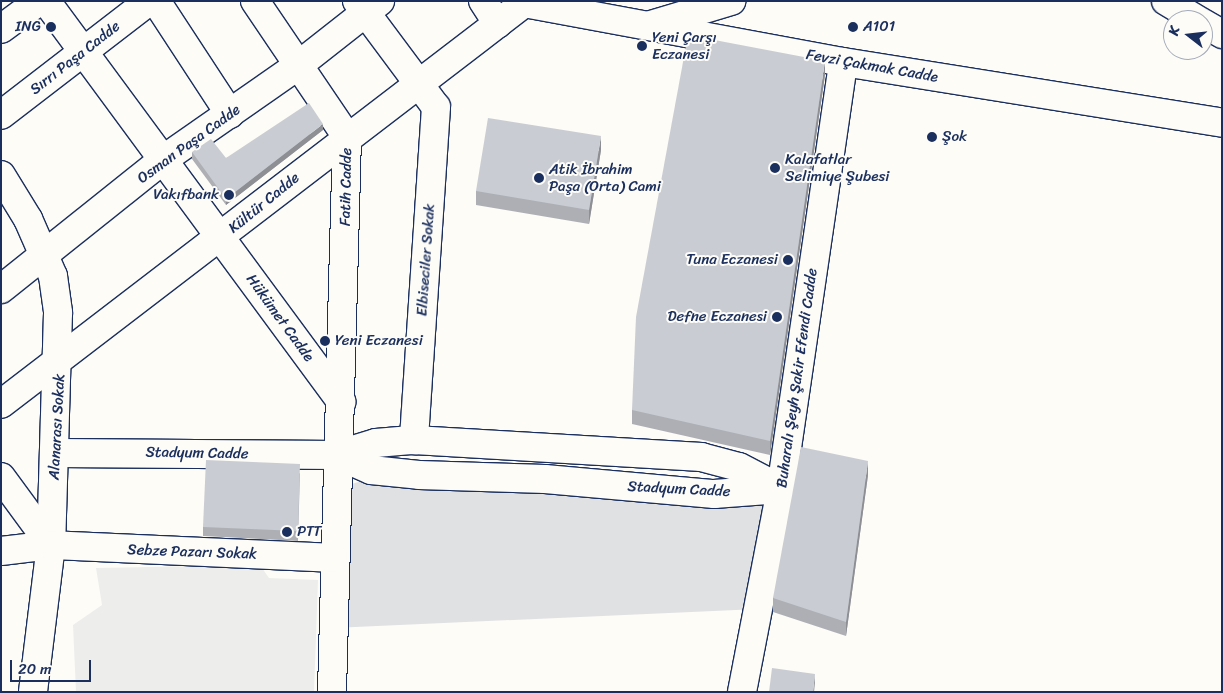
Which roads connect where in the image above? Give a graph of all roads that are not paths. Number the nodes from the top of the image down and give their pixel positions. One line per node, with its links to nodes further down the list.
1 (39, 1): 15 (street)
2 (46, 1): 16 (street, Hükümet Cadde)
3 (149, 1): 16 (street, Sırrı Paşa Cadde)
4 (156, 1): 21 (street)
5 (255, 1): 18 (street, Fatih Cadde)
6 (483, 1): 13 (street)
7 (622, 1): 14 (street)
8 (731, 1): 14 (street)
9 (1166, 1): 12 (street)
10 (526, 2): 13 (street, Kültür Cadde); 14 (street, Fevzi Çakmak Cadde)
11 (367, 5): 18 (street, Osman Paşa Cadde); 19 (street, Elbiseciler Sokak)
12 (1181, 10)
13 (498, 24): 19 (street, Kültür Cadde)
14 (643, 25): 17 (street, Fevzi Çakmak Cadde)
15 (1, 29)
16 (82, 51): 20 (street, Sırrı Paşa Cadde); 24 (street, Hükümet Cadde)
17 (843, 62): 22 (street, Fevzi Çakmak Cadde); 36 (street, Buharalı Şeyh Şakir Efendi Cadde)
18 (300, 64): 21 (street, Osman Paşa Cadde); 23 (street, Fatih Cadde)
19 (417, 86): 23 (street, Kültür Cadde); 32 (street, Elbiseciler Sokak)
20 (1, 114)
21 (230, 114): 24 (street, Osman Paşa Cadde)
22 (1222, 123)
23 (347, 137): 26 (street, Kültür Cadde); 30 (street, Fatih Cadde)
24 (164, 160): 26 (street, Hükümet Cadde); 27 (street, Osman Paşa Cadde)
25 (1, 175): 27 (street, Alanarası Sokak)
26 (221, 238): 29 (street, Kültür Cadde); 30 (street, Hükümet Cadde)
27 (44, 255): 28 (street, Osman Paşa Cadde); 29 (street, Alanarası Sokak)
28 (1, 288)
29 (60, 359): 31 (street, Kültür Cadde); 33 (street, Alanarası Sokak)
30 (342, 402): 34 (street)
31 (1, 404)
32 (414, 440): 34 (street, Stadyum Cadde); 36 (street, Stadyum Cadde)
33 (56, 452): 34 (street, Stadyum Cadde); 37 (street, Alanarası Sokak)
34 (337, 455): 36 (street, Stadyum Cadde); 39 (street)
35 (1, 477): 37 (street)
36 (781, 489): 42 (street, Buharalı Şeyh Şakir Efendi Cadde)
37 (51, 545): 38 (street, Sebze Pazarı Sokak); 39 (street, Sebze Pazarı Sokak); 40 (street, Alanarası Sokak)
38 (1, 551)
39 (333, 558): 41 (street)
40 (33, 692)
41 (332, 692)
42 (742, 692)

